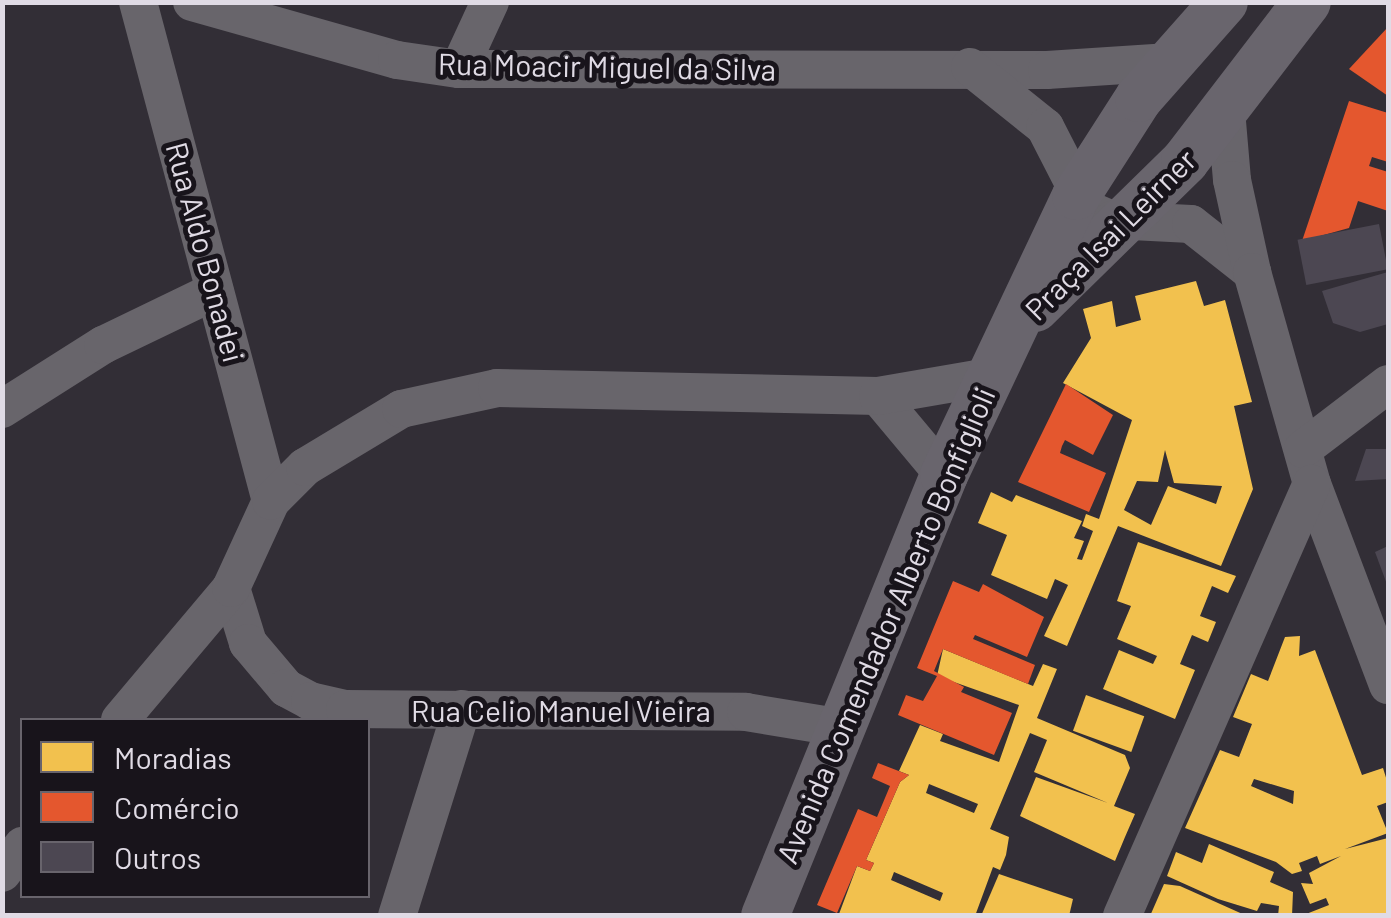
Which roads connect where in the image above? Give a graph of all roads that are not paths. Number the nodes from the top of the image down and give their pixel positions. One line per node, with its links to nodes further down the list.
1 (138, 2): 14 (street, Rua Aldo Bonadei)
2 (192, 2): 9 (street, Rua Moacir Miguel da Silva)
3 (490, 2): 9 (street)
4 (1225, 2): 6 (main road); 7 (main road, Praça Isai Leirner)
5 (1308, 2): 6 (main road, Praça Isai Leirner)
6 (1274, 43): 10 (main road, Praça Isai Leirner)
7 (1170, 62): 8 (street, Rua Moacir Miguel da Silva); 11 (main road, Praça Isai Leirner)
8 (970, 67): 9 (street, Rua Moacir Miguel da Silva); 11 (street)
9 (459, 69)
10 (1226, 110): 12 (main road, Praça Isai Leirner); 13 (street)
11 (1076, 196): 12 (street); 15 (main road, Praça Isai Leirner)
12 (1130, 220): 13 (street); 15 (main road, Praça Isai Leirner)
13 (1252, 272): 19 (street)
14 (216, 290): 18 (street); 21 (street, Rua Aldo Bonadei)
15 (999, 357): 17 (street); 20 (main road, Avenida Comendador Alberto Bonfiglioli)
16 (1388, 384): 19 (street)
17 (878, 396): 20 (street); 21 (street)
18 (2, 409)
19 (1308, 467): 23 (street); 31 (street)
20 (944, 475): 26 (main road, Avenida Comendador Alberto Bonfiglioli)
21 (271, 501): 22 (street)
22 (231, 588): 24 (street, Rua Celio Manuel Vieira); 25 (street)
23 (1388, 684)
24 (462, 709): 26 (street, Rua Celio Manuel Vieira); 29 (street)
25 (122, 718)
26 (836, 727): 30 (main road, Avenida Comendador Alberto Bonfiglioli)
27 (20, 849): 28 (street)
28 (2, 873)
29 (397, 916)
30 (764, 916)
31 (1122, 916)

